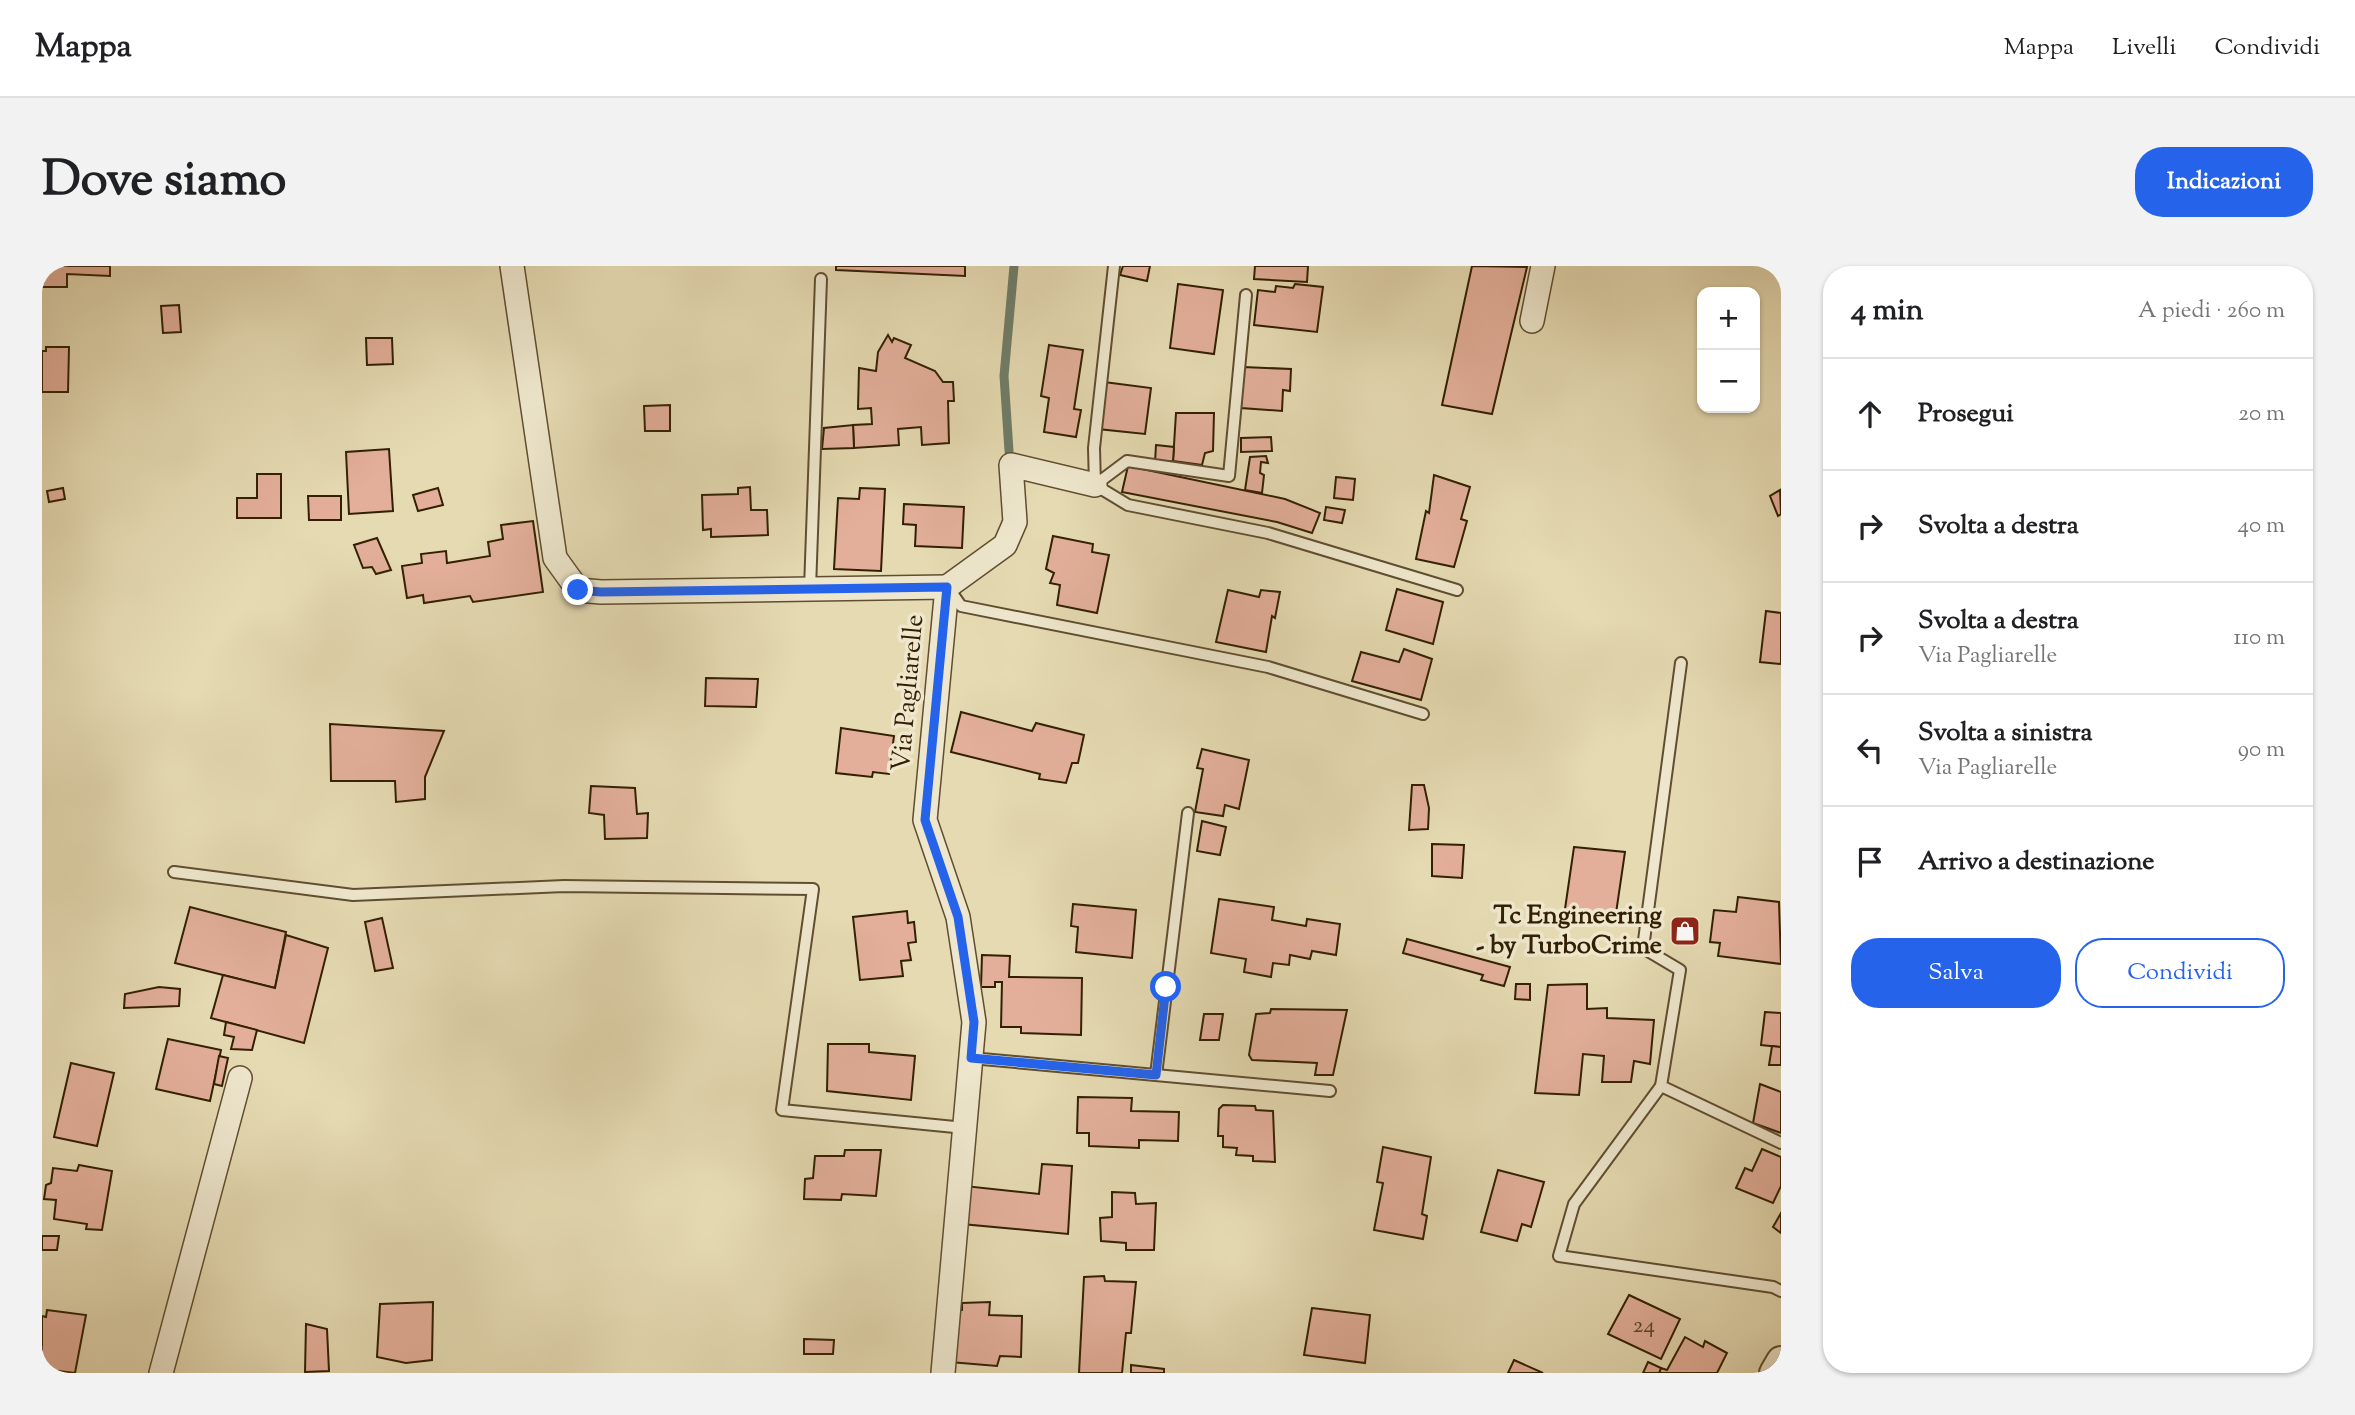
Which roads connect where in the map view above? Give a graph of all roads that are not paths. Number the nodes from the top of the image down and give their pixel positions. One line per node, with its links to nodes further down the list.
1 (512, 266): 9 (street, Via Pagliarelle)
2 (1114, 266): 7 (lane)
3 (1543, 266): 6 (street)
4 (821, 279): 9 (lane)
5 (1246, 295): 7 (lane)
6 (1532, 321)
7 (1095, 485): 8 (street); 10 (lane)
8 (947, 587): 9 (street, Via Pagliarelle); 12 (lane); 15 (street, Via Pagliarelle)
9 (810, 589)
10 (1457, 590)
11 (1681, 663): 18 (lane)
12 (1423, 714)
13 (1188, 813): 16 (lane)
14 (174, 872): 20 (lane)
15 (971, 1058): 16 (lane); 20 (street, Via Pagliarelle)
16 (1156, 1075): 19 (lane)
17 (240, 1078): 24 (street)
18 (1661, 1086): 21 (lane); 22 (lane)
19 (1330, 1091)
20 (965, 1128): 25 (street, Via Pagliarelle)
21 (1781, 1143)
22 (1781, 1291)
23 (1781, 1361): 26 (street)
24 (161, 1373)
25 (943, 1373)
26 (1774, 1373)

